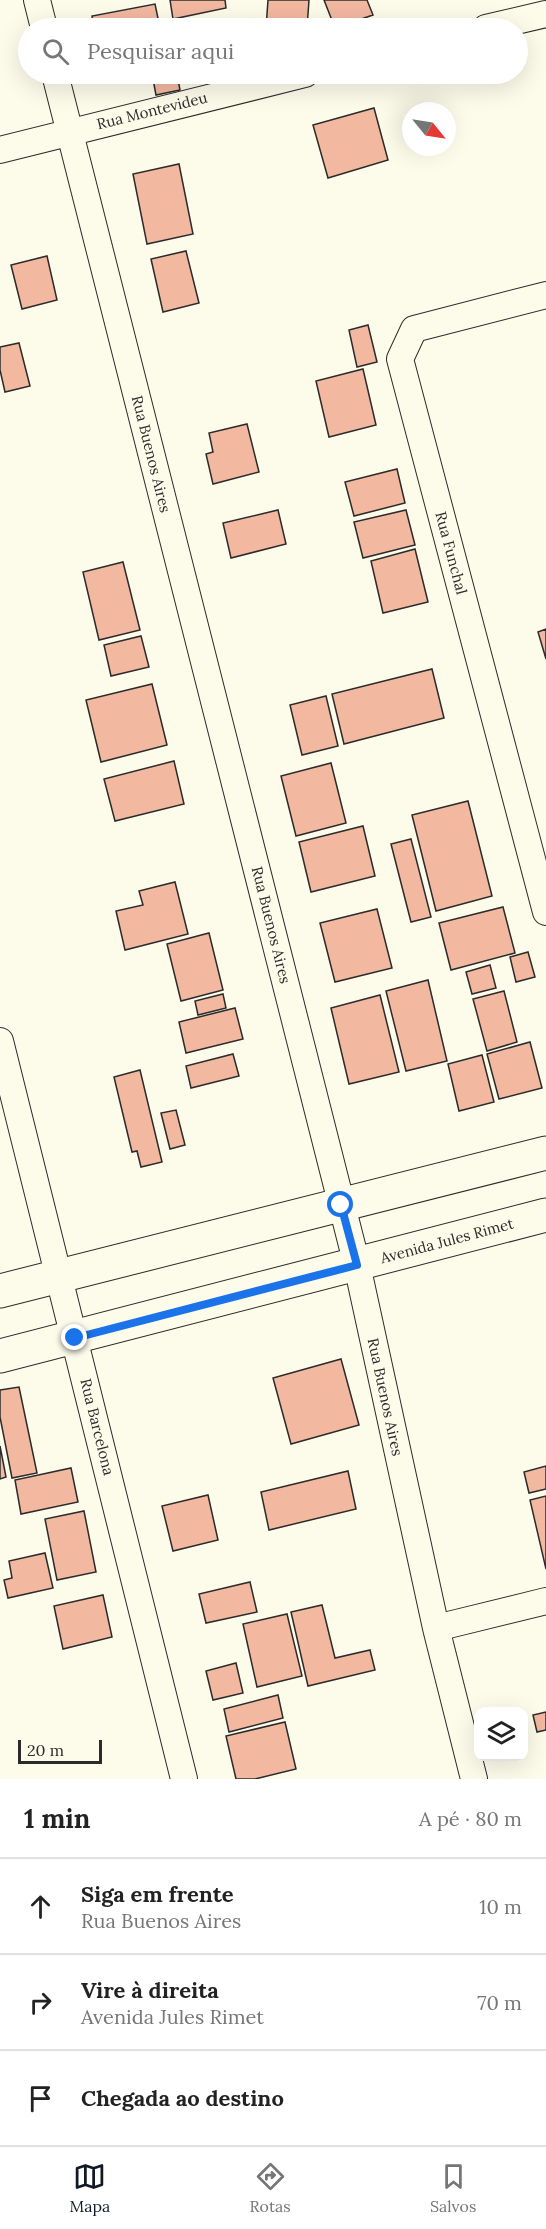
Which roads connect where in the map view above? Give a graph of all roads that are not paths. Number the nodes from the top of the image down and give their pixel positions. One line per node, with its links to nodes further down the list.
1 (37, 0): 3 (street)
2 (546, 14): 4 (street)
3 (42, 18)
4 (528, 18)
5 (58, 84): 7 (street, Rua Buenos Aires)
6 (264, 84): 7 (street, Rua Montevideu)
7 (70, 132): 8 (street, Rua Montevideu); 13 (street, Rua Buenos Aires)
8 (0, 150)
9 (546, 295): 10 (street, Rua Funchal)
10 (546, 912)
11 (0, 1041): 16 (street, Rua Barcelona)
12 (546, 1153): 13 (main road)
13 (341, 1205): 15 (street, Rua Buenos Aires); 16 (main road)
14 (546, 1215): 15 (main road, Avenida Jules Rimet)
15 (357, 1265): 18 (main road, Avenida Jules Rimet); 21 (street, Rua Buenos Aires)
16 (59, 1276): 17 (main road); 18 (street, Rua Barcelona)
17 (0, 1291)
18 (75, 1338): 19 (main road, Avenida Jules Rimet); 22 (street, Rua Barcelona)
19 (0, 1356)
20 (546, 1601): 21 (street)
21 (436, 1629): 23 (street, Rua Buenos Aires)
22 (184, 1779)
23 (474, 1779)

